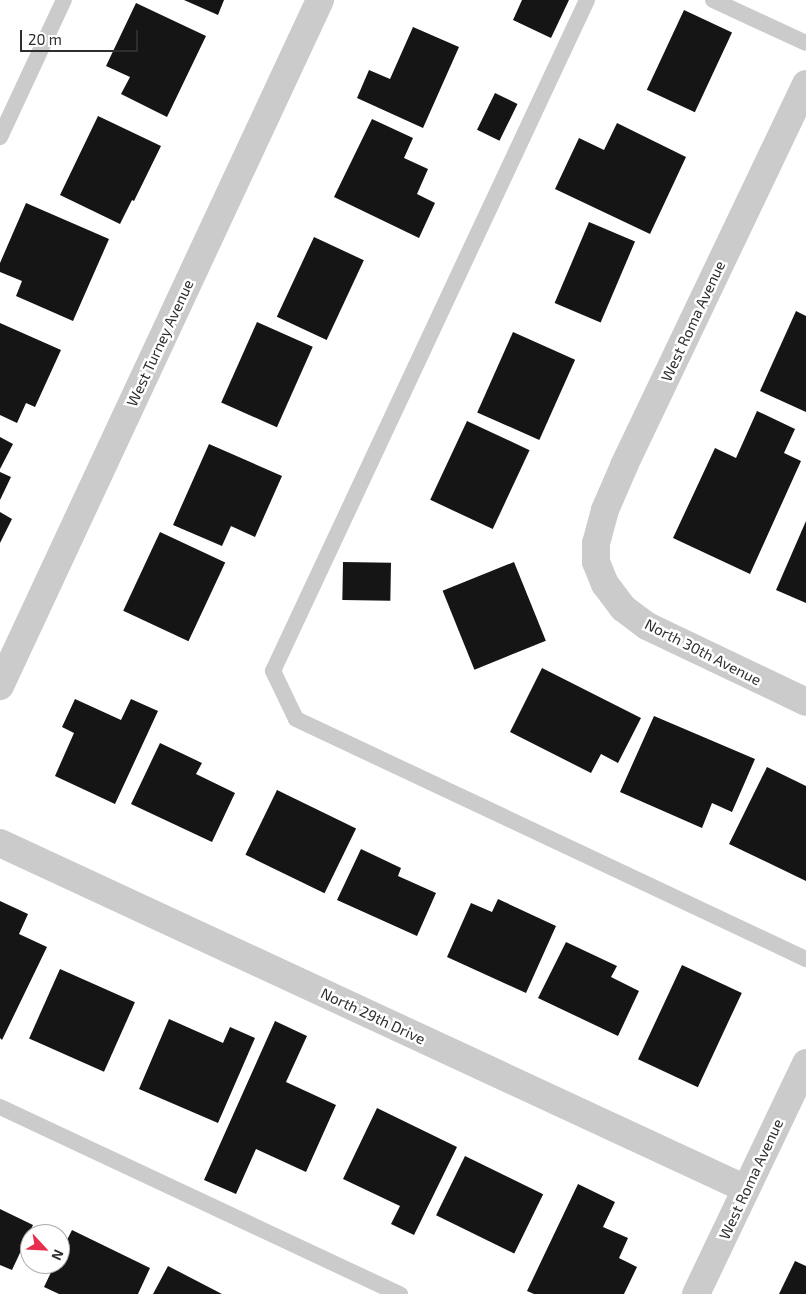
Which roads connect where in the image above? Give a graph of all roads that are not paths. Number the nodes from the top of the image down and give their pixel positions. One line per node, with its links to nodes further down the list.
1 (64, 0): 7 (lane)
2 (320, 0): 9 (street, West Turney Avenue)
3 (587, 0): 12 (lane)
4 (714, 0): 5 (lane)
5 (806, 43)
6 (806, 84): 8 (street, West Roma Avenue)
7 (0, 137)
8 (596, 562): 10 (street, North 30th Avenue)
9 (0, 686)
10 (806, 702)
11 (0, 843): 15 (street, North 29th Drive)
12 (806, 959)
13 (806, 1063): 15 (street, West Roma Avenue)
14 (0, 1107): 16 (lane)
15 (746, 1189): 17 (street, West Roma Avenue)
16 (400, 1294)
17 (696, 1294)

